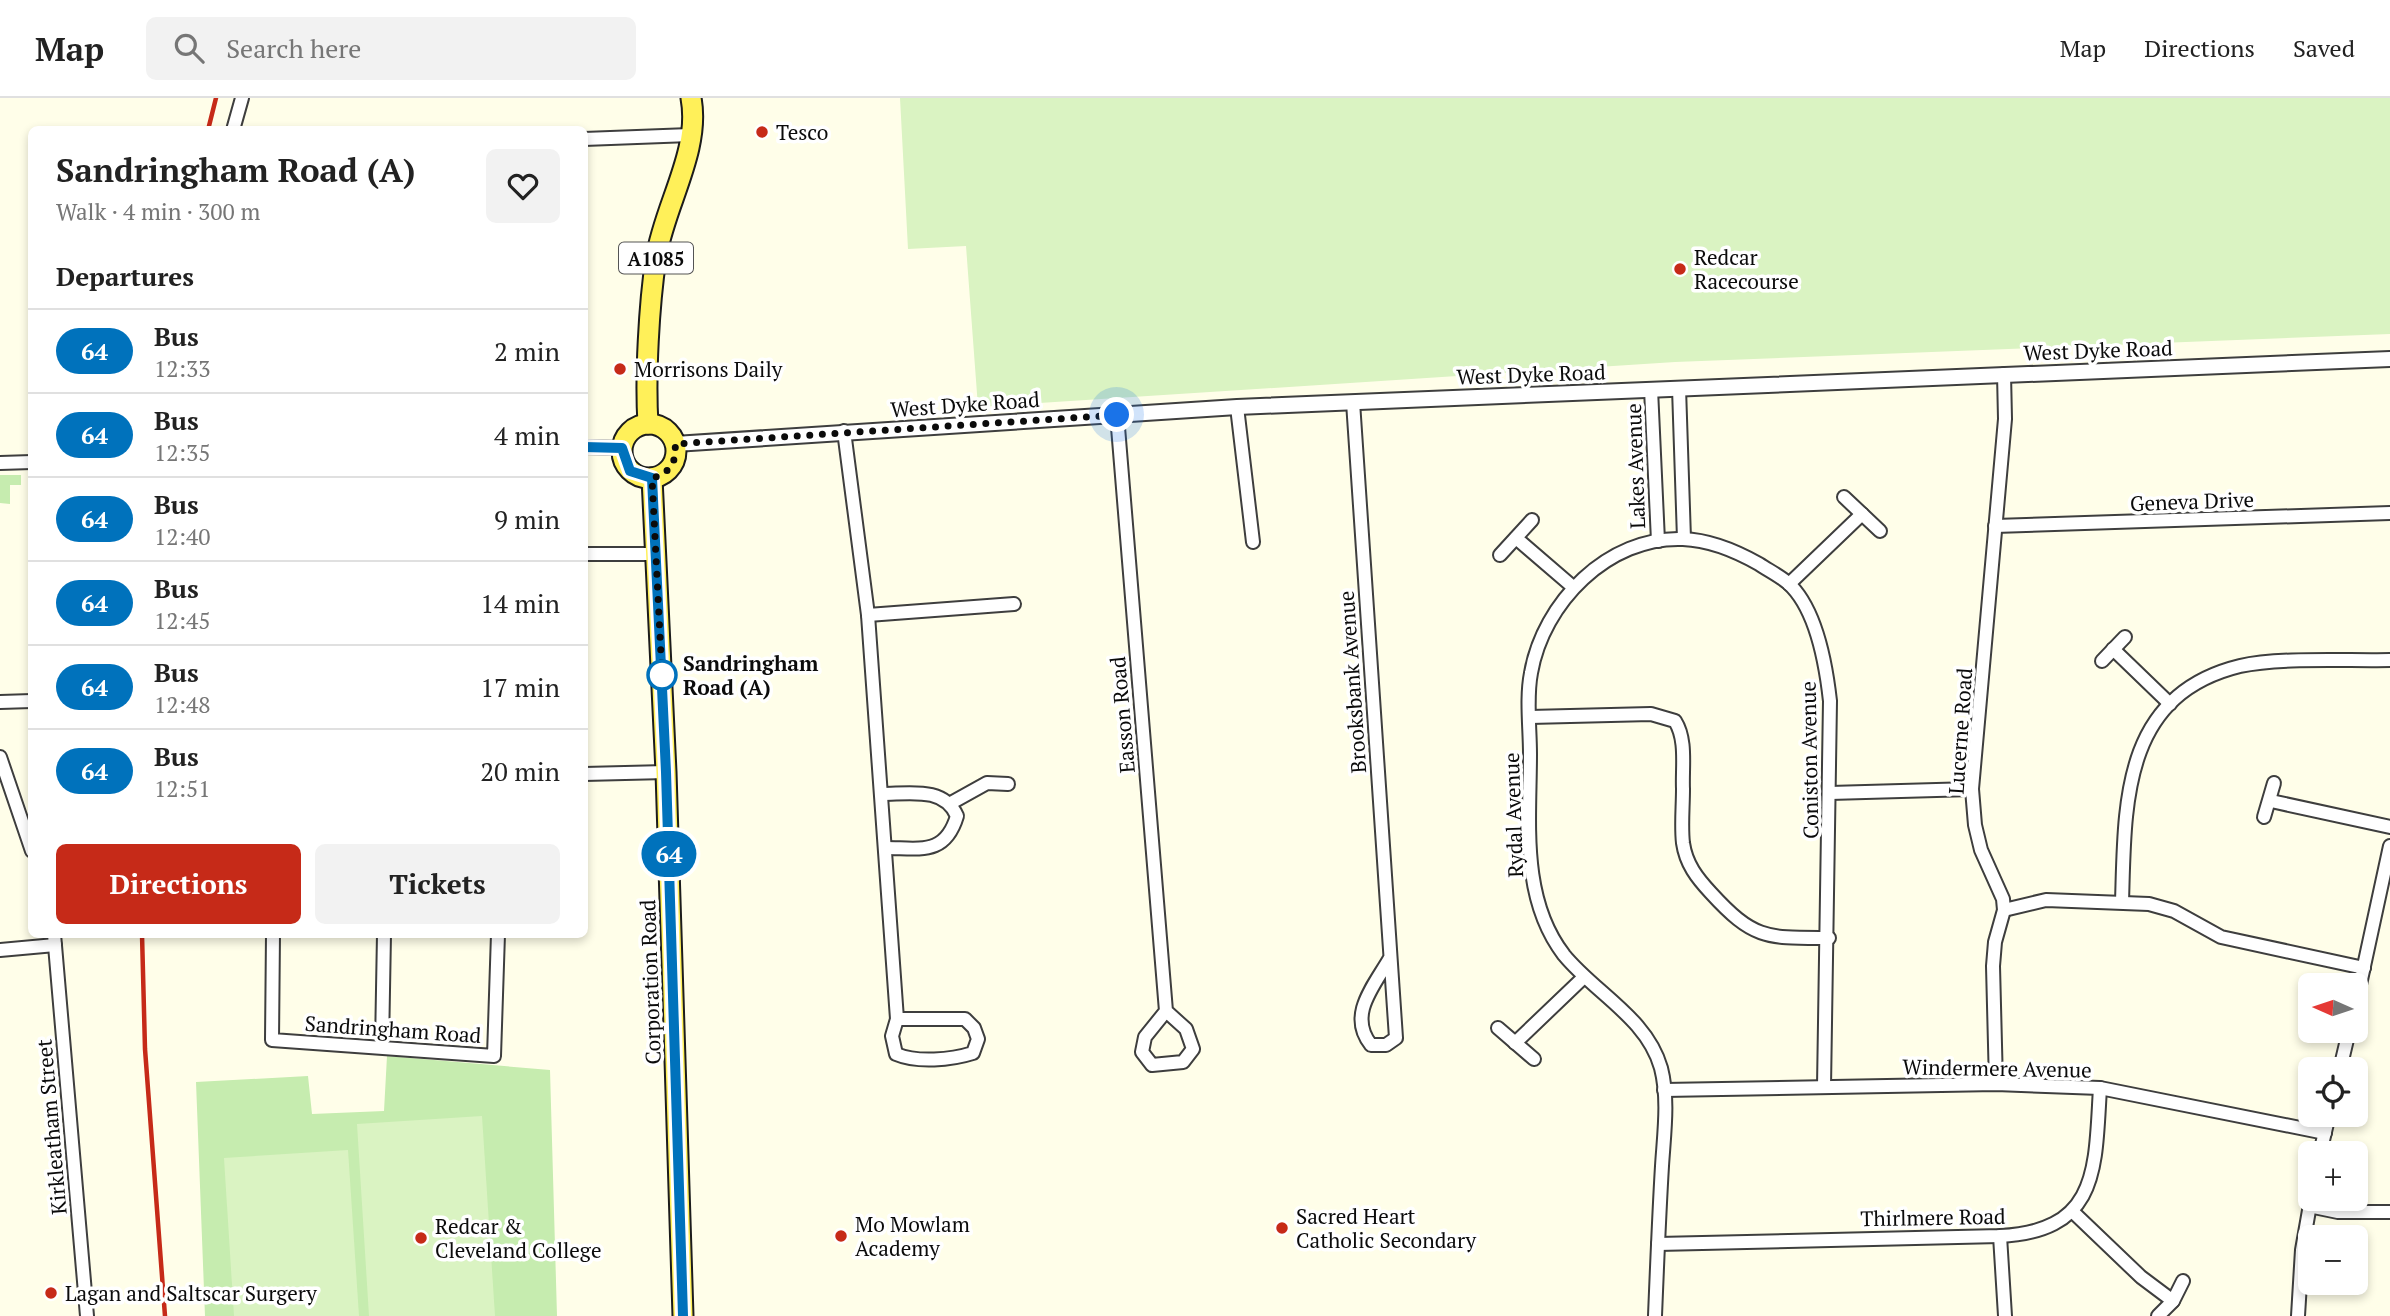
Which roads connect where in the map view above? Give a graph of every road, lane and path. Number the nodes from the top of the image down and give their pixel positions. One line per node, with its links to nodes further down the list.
1 (242, 98): 3 (street)
2 (691, 98): 4 (main road, A1085)
3 (234, 126)
4 (690, 135): 5 (street); 13 (main road, A1085)
5 (588, 139)
6 (2390, 359): 7 (street, West Dyke Road)
7 (2004, 374): 8 (street, West Dyke Road); 25 (street, Lucerne Road)
8 (1679, 388): 9 (street, West Dyke Road); 28 (street)
9 (1651, 389): 10 (street, West Dyke Road); 29 (street, Lakes Avenue)
10 (1353, 402): 11 (street, West Dyke Road); 69 (street, Brooksbank Avenue)
11 (1237, 407): 12 (street, West Dyke Road); 30 (street)
12 (1117, 415): 14 (street, West Dyke Road); 73 (street, Easson Road)
13 (648, 424): 15 (main road); 17 (main road)
14 (844, 431): 15 (street, West Dyke Road); 37 (street)
15 (675, 444): 20 (main road)
16 (588, 447): 17 (street)
17 (622, 448): 20 (main road)
18 (28, 462): 19 (street)
19 (0, 463)
20 (652, 478): 32 (main road, Corporation Road)
21 (1844, 497): 22 (street)
22 (1862, 513): 26 (street); 34 (street)
23 (2390, 513): 25 (street, Geneva Drive)
24 (1532, 520): 27 (street)
25 (1995, 526): 51 (street, Lucerne Road)
26 (1881, 531)
27 (1516, 538): 33 (street); 35 (street)
28 (1684, 539): 29 (street); 34 (street)
29 (1658, 541): 35 (street, Rydal Avenue)
30 (1253, 542)
31 (588, 554): 32 (street)
32 (655, 554): 47 (main road, Corporation Road)
33 (1500, 555)
34 (1790, 584): 52 (street, Coniston Avenue)
35 (1573, 587): 45 (street, Rydal Avenue)
36 (1014, 604): 37 (street)
37 (868, 615): 53 (street)
38 (2125, 637): 39 (street)
39 (2113, 649): 41 (street); 44 (street)
40 (2390, 660): 44 (street)
41 (2102, 661)
42 (28, 701): 43 (street)
43 (0, 702)
44 (2170, 704): 61 (street)
45 (1530, 717): 66 (street); 72 (street, Rydal Avenue)
46 (0, 757): 58 (street)
47 (666, 772): 48 (street); 95 (main road, Corporation Road)
48 (588, 774)
49 (2274, 783): 54 (street)
50 (1008, 784): 55 (street)
51 (1972, 789): 52 (street); 62 (street, Lucerne Road)
52 (1830, 793): 66 (street, Coniston Avenue)
53 (881, 794): 55 (street); 60 (street)
54 (2271, 801): 56 (street); 57 (street)
55 (951, 803): 60 (street)
56 (2264, 817)
57 (2390, 827)
58 (28, 839)
59 (2390, 846): 70 (street)
60 (885, 848): 74 (street)
61 (2122, 902): 62 (street); 70 (street)
62 (2004, 910): 79 (street)
63 (273, 938): 77 (street, Sandringham Road)
64 (384, 938): 77 (street)
65 (498, 938): 77 (street, Sandringham Road)
66 (1829, 938): 80 (street, Coniston Avenue)
67 (54, 940): 68 (street); 94 (street, Kirkleatham Street)
68 (0, 950)
69 (1390, 958): 69 (street, Brooksbank Avenue)
70 (2364, 968): 71 (street)
71 (2363, 973)
72 (1584, 976): 76 (street); 82 (street, Rydal Avenue)
73 (1166, 1011): 73 (street)
74 (897, 1019): 74 (street)
75 (1498, 1028): 76 (street)
76 (1516, 1043): 78 (street)
77 (382, 1046)
78 (1534, 1059)
79 (1996, 1084): 80 (street, Windermere Avenue); 81 (street, Windermere Avenue)
80 (1824, 1087): 82 (street, Windermere Avenue)
81 (2101, 1088): 84 (street, Windermere Avenue); 86 (street, Thirlmere Road)
82 (1664, 1090): 91 (street, Rydal Avenue)
83 (2326, 1127): 84 (street)
84 (2325, 1133): 85 (street)
85 (2323, 1141)
86 (2072, 1211): 90 (street, Thirlmere Road); 93 (street)
87 (2309, 1211): 99 (street)
88 (2335, 1211): 89 (street)
89 (2390, 1212)
90 (2000, 1236): 91 (street, Thirlmere Road); 97 (street)
91 (1658, 1244): 96 (street, Rydal Avenue)
92 (2183, 1281): 93 (street)
93 (2173, 1301): 98 (street)
94 (87, 1316)
95 (683, 1316)
96 (1655, 1316)
97 (2005, 1316)
98 (2158, 1316)
99 (2298, 1316)

